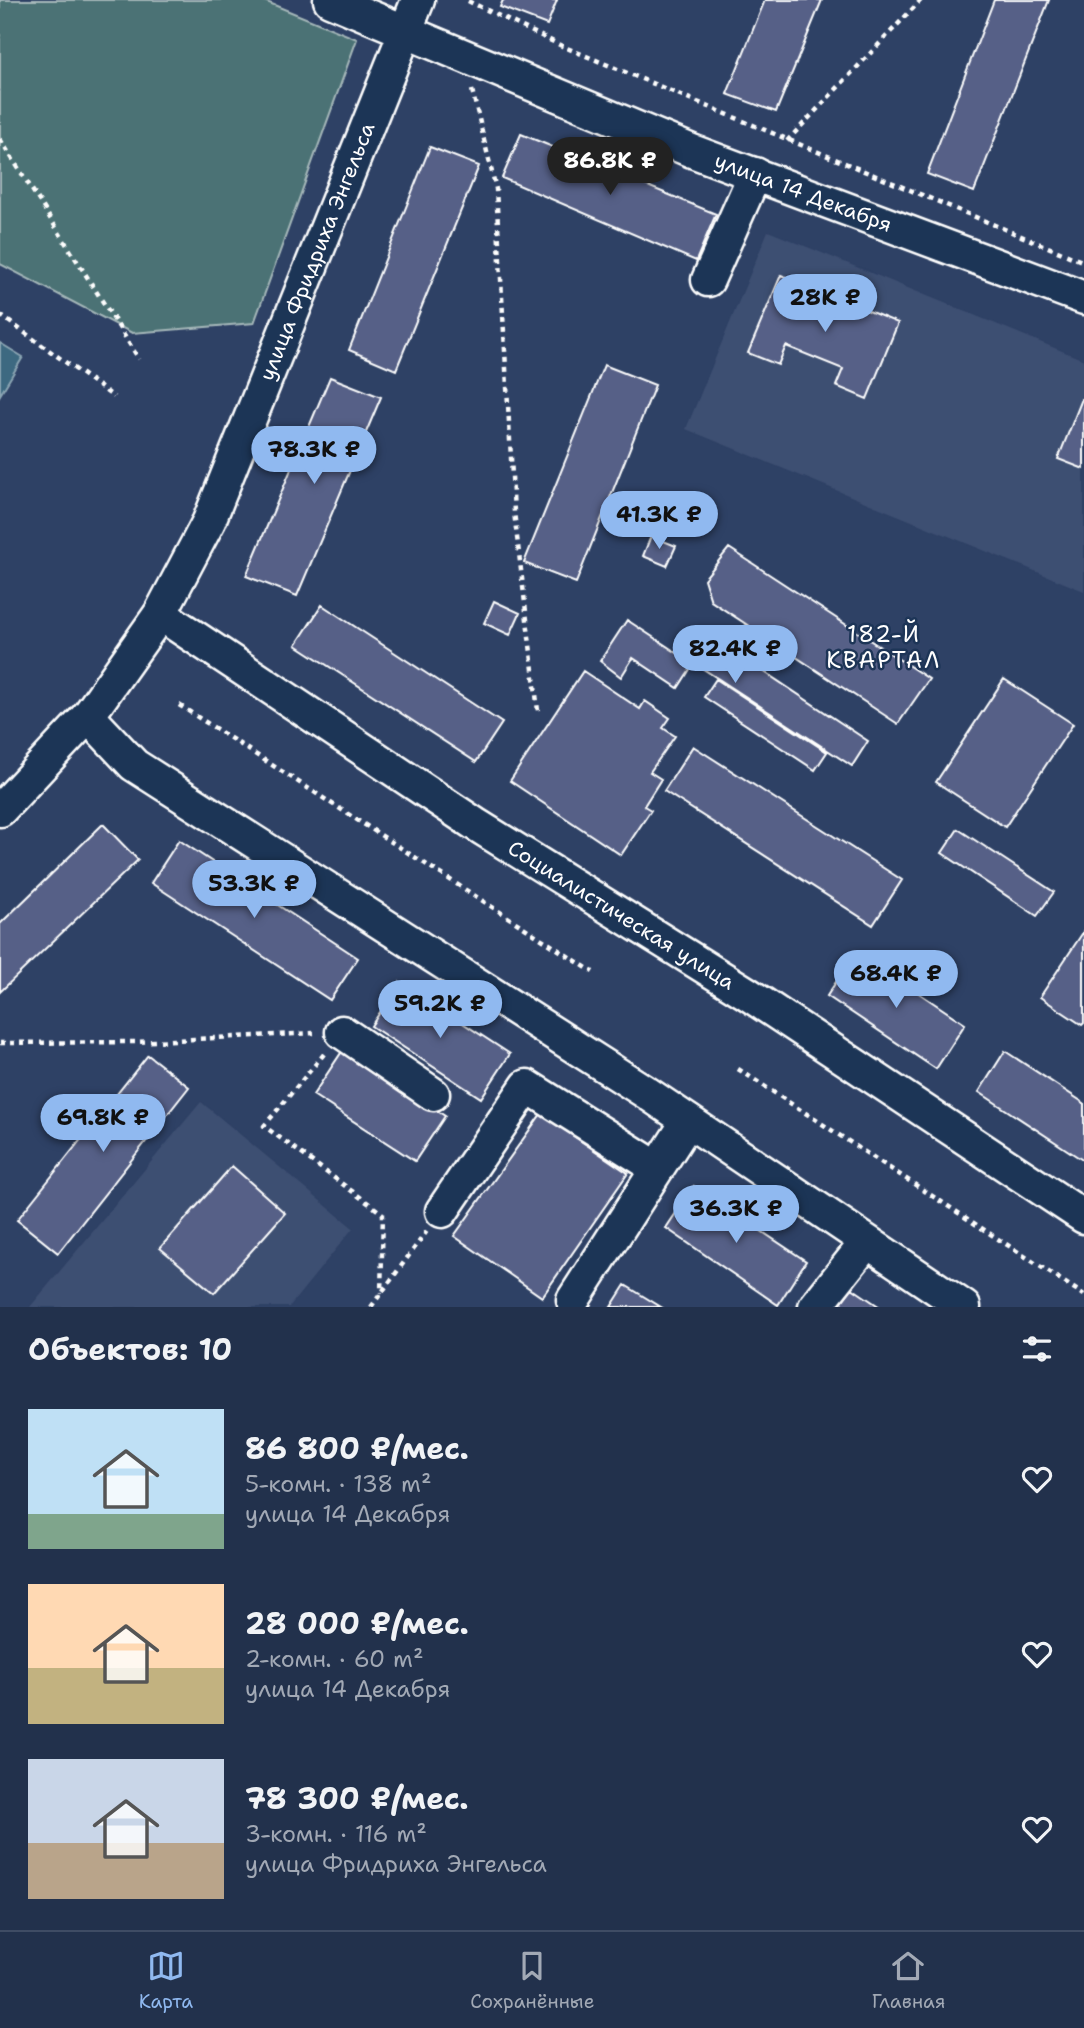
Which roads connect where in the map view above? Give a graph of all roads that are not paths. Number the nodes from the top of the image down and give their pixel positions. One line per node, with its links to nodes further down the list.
1 (330, 0): 3 (street, улица 14 Декабря)
2 (418, 0): 3 (street, улица Фридриха Энгельса)
3 (406, 31): 4 (street, улица 14 Декабря); 7 (street, улица Фридриха Энгельса)
4 (755, 174): 5 (street); 6 (street, улица 14 Декабря)
5 (708, 280)
6 (1084, 299)
7 (160, 614): 8 (street, улица Фридриха Энгельса); 15 (street, Социалистическая улица)
8 (88, 716): 9 (street, улица Фридриха Энгельса); 12 (street)
9 (0, 810)
10 (342, 1032): 11 (street)
11 (433, 1094)
12 (688, 1121): 13 (street); 16 (street)
13 (657, 1168): 14 (street); 17 (street)
14 (442, 1211)
15 (1084, 1217)
16 (866, 1243): 18 (street); 19 (street)
17 (573, 1300)
18 (815, 1307)
19 (964, 1307)

